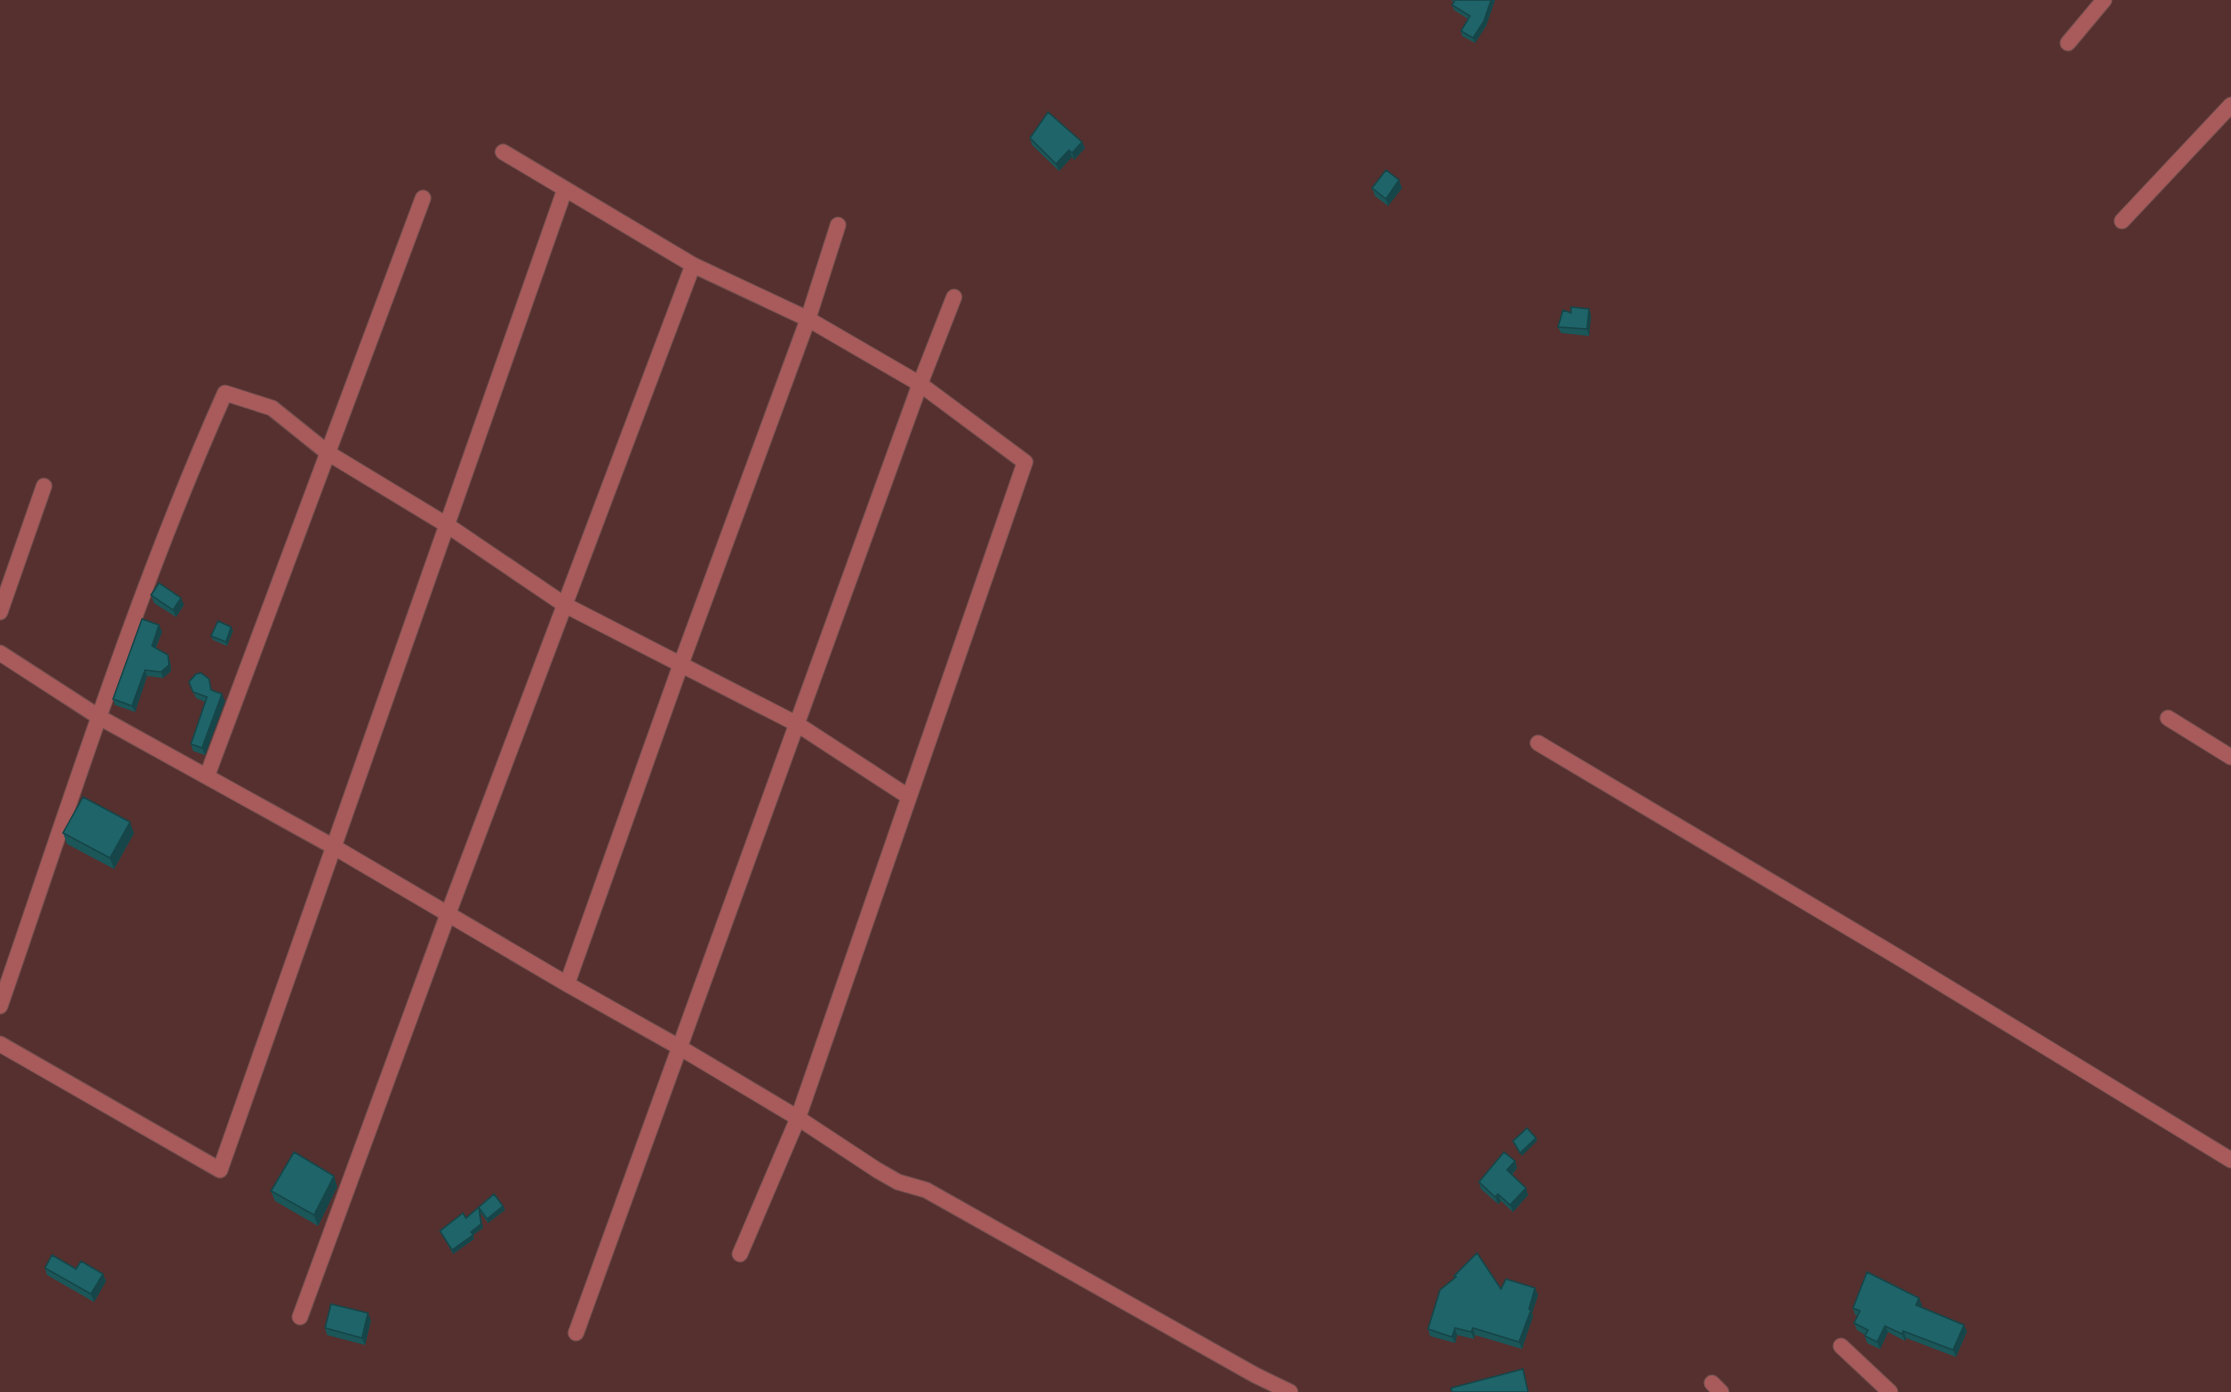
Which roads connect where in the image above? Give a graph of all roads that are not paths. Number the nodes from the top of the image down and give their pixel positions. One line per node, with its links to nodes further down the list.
1 (2104, 0): 2 (street)
2 (2068, 43)
3 (2231, 105): 7 (street)
4 (503, 152): 5 (street)
5 (565, 189): 9 (street); 15 (street)
6 (423, 198): 13 (street)
7 (2122, 221)
8 (838, 225): 11 (street)
9 (693, 265): 11 (street); 16 (street)
10 (954, 297): 12 (street)
11 (808, 319): 12 (street); 19 (street)
12 (920, 384): 22 (street); 26 (street)
13 (328, 453): 15 (street); 20 (street); 25 (street)
14 (44, 486): 17 (street)
15 (447, 525): 16 (street); 27 (street)
16 (565, 604): 19 (street); 28 (street)
17 (0, 612)
18 (0, 653): 20 (street)
19 (681, 664): 22 (street); 29 (street)
20 (99, 717): 25 (street); 30 (street)
21 (2168, 718): 24 (street)
22 (797, 724): 26 (street); 32 (street)
23 (1538, 743): 34 (street)
24 (2231, 757)
25 (207, 777): 27 (street)
26 (909, 797): 33 (street)
27 (334, 847): 28 (street); 31 (street)
28 (448, 914): 29 (street); 36 (street)
29 (567, 984): 32 (street)
30 (0, 1006)
31 (0, 1044)
32 (679, 1047): 33 (street); 37 (street)
33 (798, 1118): 35 (street); 39 (street)
34 (2231, 1160)
35 (740, 1254)
36 (300, 1317)
37 (576, 1333)
38 (1841, 1346): 40 (street)
39 (1290, 1392)
40 (1890, 1392)

